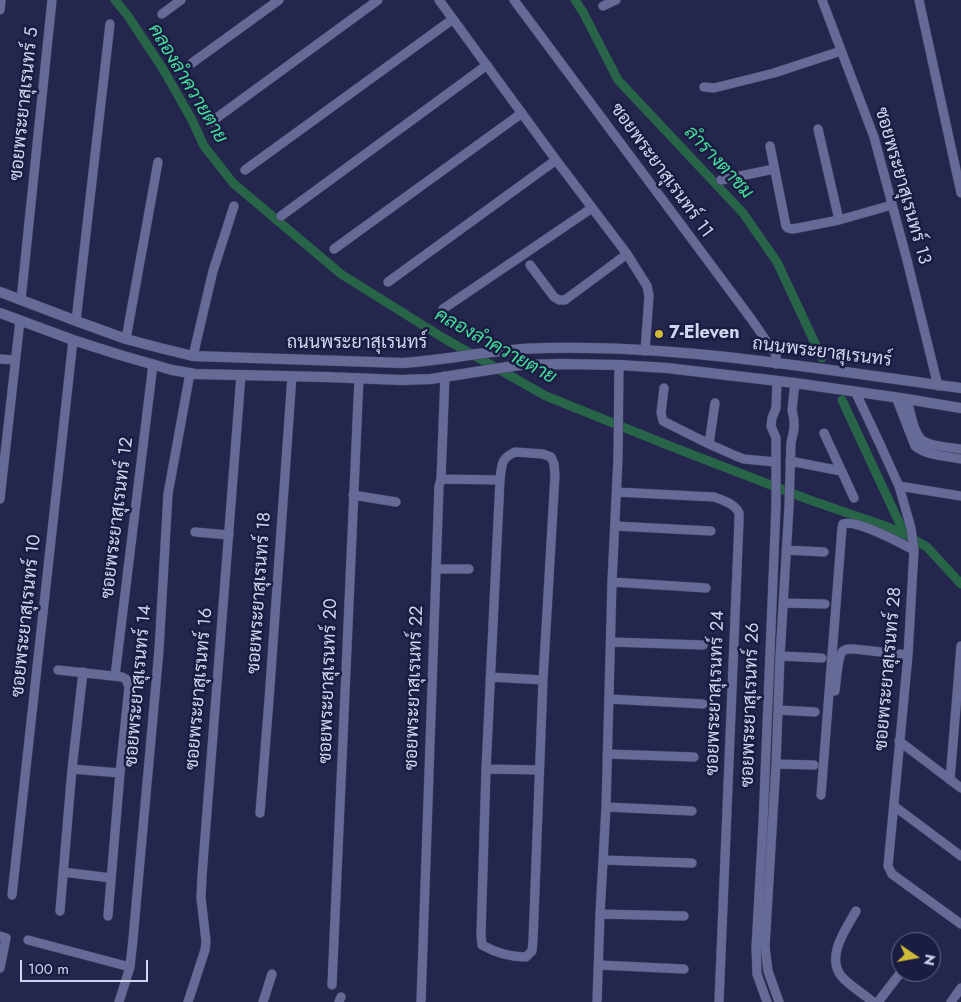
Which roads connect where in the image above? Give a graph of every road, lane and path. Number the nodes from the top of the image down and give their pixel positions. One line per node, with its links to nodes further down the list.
1 (1, 0): 12 (street)
2 (52, 0): 40 (street, ซอยพระยาสุเรนทร์ 5)
3 (181, 0): 13 (street)
4 (279, 0): 17 (street)
5 (378, 0): 21 (street)
6 (439, 0): 14 (street)
7 (514, 0): 52 (street, ซอยพระยาสุเรนทร์ 11)
8 (616, 0): 11 (street)
9 (822, 0): 16 (street, ซอยพระยาสุเรนทร์ 13)
10 (919, 0): 29 (street)
11 (603, 6)
12 (0, 10)
13 (162, 14)
14 (452, 19): 18 (street); 27 (street)
15 (110, 24): 44 (street)
16 (842, 51): 19 (street); 30 (street, ซอยพระยาสุเรนทร์ 13)
17 (192, 63)
18 (487, 65): 20 (street); 33 (street)
19 (704, 87)
20 (522, 113): 24 (street); 35 (street)
21 (211, 122)
22 (818, 129): 34 (street)
23 (770, 146): 26 (street)
24 (556, 160): 32 (street); 38 (street)
25 (158, 162): 45 (street)
26 (774, 169): 28 (street); 34 (street)
27 (245, 170)
28 (721, 180)
29 (961, 193)
30 (892, 205): 34 (street); 61 (street, ซอยพระยาสุเรนทร์ 13)
31 (234, 206): 48 (street)
32 (592, 208): 36 (street); 41 (street)
33 (281, 216)
34 (839, 220)
35 (334, 249)
36 (626, 254): 37 (street); 47 (street)
37 (530, 265)
38 (388, 282)
39 (0, 292): 40 (street, ถนนพระยาสุเรนทร์)
40 (22, 300): 44 (street, ถนนพระยาสุเรนทร์)
41 (443, 309)
42 (0, 313): 43 (street, ถนนพระยาสุเรนทร์)
43 (20, 320): 46 (street, ถนนพระยาสุเรนทร์); 50 (street)
44 (76, 321): 45 (street, ถนนพระยาสุเรนทร์); 46 (street)
45 (126, 339): 48 (street, ถนนพระยาสุเรนทร์)
46 (73, 340): 51 (street, ถนนพระยาสุเรนทร์); 143 (street, ซอยพระยาสุเรนทร์ 10)
47 (645, 350): 48 (street, ถนนพระยาสุเรนทร์); 52 (street, ถนนพระยาสุเรนทร์)
48 (193, 356)
49 (0, 358): 50 (street)
50 (15, 360): 70 (street)
51 (153, 364): 54 (street, ถนนพระยาสุเรนทร์); 112 (street, ซอยพระยาสุเรนทร์ 12)
52 (776, 364): 61 (street, ถนนพระยาสุเรนทร์)
53 (619, 365): 56 (street, ถนนพระยาสุเรนทร์); 59 (street, ถนนพระยาสุเรนทร์); 83 (street)
54 (190, 373): 55 (street, ถนนพระยาสุเรนทร์); 153 (street, ซอยพระยาสุเรนทร์ 14)
55 (241, 375): 57 (street, ถนนพระยาสุเรนทร์); 92 (street, ซอยพระยาสุเรนทร์ 16)
56 (447, 375): 58 (street, ถนนพระยาสุเรนทร์); 80 (street, ซอยพระยาสุเรนทร์ 22)
57 (292, 376): 58 (street, ถนนพระยาสุเรนทร์); 137 (street, ซอยพระยาสุเรนทร์ 18)
58 (359, 378): 84 (street, ซอยพระยาสุเรนทร์ 20)
59 (776, 381): 60 (street, ถนนพระยาสุเรนทร์); 68 (street, ซอยพระยาสุเรนทร์ 26)
60 (796, 383): 64 (street, ถนนพระยาสุเรนทร์); 71 (street, ซอยพระยาสุเรนทร์ 26)
61 (938, 386): 63 (street, ถนนพระยาสุเรนทร์)
62 (664, 388): 73 (street)
63 (961, 388)
64 (854, 391): 65 (street, ถนนพระยาสุเรนทร์); 82 (street, ซอยพระยาสุเรนทร์ 28)
65 (896, 397): 66 (street, ถนนพระยาสุเรนทร์); 75 (street)
66 (907, 399): 69 (street, ถนนพระยาสุเรนทร์); 74 (street)
67 (715, 403): 73 (street)
68 (776, 408): 71 (street); 77 (street, ซอยพระยาสุเรนทร์ 26)
69 (961, 408)
70 (5, 410): 78 (street)
71 (792, 410): 76 (street, ซอยพระยาสุเรนทร์ 26)
72 (824, 433): 79 (street)
73 (708, 444): 77 (street)
74 (961, 449)
75 (961, 459)
76 (790, 461): 79 (street); 94 (street, ซอยพระยาสุเรนทร์ 26)
77 (776, 462): 101 (street, ซอยพระยาสุเรนทร์ 26)
78 (2, 469): 86 (street)
79 (841, 471): 87 (street)
80 (442, 479): 81 (street); 96 (street, ซอยพระยาสุเรนทร์ 22)
81 (500, 480): 113 (street); 114 (street)
82 (899, 486): 85 (street); 93 (street, ซอยพระยาสุเรนทร์ 28)
83 (616, 492): 89 (street); 165 (street, ซอยพระยาสุเรนทร์ 24)
84 (353, 496): 88 (street); 158 (street, ซอยพระยาสุเรนทร์ 20)
85 (961, 496)
86 (0, 498)
87 (854, 498)
88 (396, 502)
89 (614, 526): 90 (street); 98 (street)
90 (711, 531)
91 (195, 532): 92 (street)
92 (229, 535): 161 (street, ซอยพระยาสุเรนทร์ 16)
93 (914, 548): 107 (street, ซอยพระยาสุเรนทร์ 28); 133 (street)
94 (786, 550): 95 (street); 99 (street, ซอยพระยาสุเรนทร์ 26)
95 (824, 552)
96 (436, 569): 97 (street); 163 (street, ซอยพระยาสุเรนทร์ 22)
97 (469, 569)
98 (612, 582): 100 (street); 104 (street)
99 (784, 587): 101 (street); 102 (street, ซอยพระยาสุเรนทร์ 26)
100 (706, 588)
101 (772, 588): 130 (street, ซอยพระยาสุเรนทร์ 26)
102 (783, 603): 103 (street); 108 (street, ซอยพระยาสุเรนทร์ 26)
103 (825, 604)
104 (611, 642): 105 (street); 116 (street)
105 (703, 645)
106 (961, 646): 129 (street)
107 (908, 655): 115 (street); 120 (street, ซอยพระยาสุเรนทร์ 28)
108 (780, 656): 109 (street); 118 (street, ซอยพระยาสุเรนทร์ 26)
109 (822, 658)
110 (58, 670): 111 (street)
111 (83, 672): 112 (street); 126 (street)
112 (114, 676): 128 (street)
113 (490, 677): 114 (street); 125 (street)
114 (543, 680): 127 (street)
115 (835, 692)
116 (609, 699): 117 (street); 121 (street)
117 (703, 704)
118 (778, 710): 119 (street); 123 (street, ซอยพระยาสุเรนทร์ 26)
119 (815, 712)
120 (899, 741): 129 (street); 134 (street, ซอยพระยาสุเรนทร์ 28)
121 (607, 754): 122 (street); 135 (street)
122 (694, 757)
123 (776, 764): 124 (street); 131 (street, ซอยพระยาสุเรนทร์ 26)
124 (814, 766)
125 (486, 769): 127 (street); 127 (street)
126 (72, 770): 128 (street); 141 (street)
127 (538, 770)
128 (120, 774): 142 (street)
129 (950, 780): 132 (street)
130 (764, 788): 131 (street); 166 (street, ซอยพระยาสุเรนทร์ 26)
131 (775, 788): 167 (street, ซอยพระยาสุเรนทร์ 26)
132 (961, 788)
133 (821, 795)
134 (894, 806): 138 (street); 149 (street, ซอยพระยาสุเรนทร์ 28)
135 (606, 807): 136 (street); 139 (street)
136 (692, 811)
137 (260, 813)
138 (961, 856)
139 (603, 860): 140 (street); 146 (street)
140 (692, 863)
141 (63, 872): 142 (street); 144 (street)
142 (111, 878): 147 (street)
143 (12, 895)
144 (60, 911)
145 (856, 911): 168 (street)
146 (600, 914): 148 (street); 152 (street)
147 (108, 916)
148 (684, 916)
149 (961, 924)
150 (0, 936): 154 (street)
151 (28, 940): 153 (street)
152 (598, 965): 155 (street); 164 (street)
153 (130, 967): 160 (street, ซอยพระยาสุเรนทร์ 14)
154 (0, 968)
155 (684, 969)
156 (272, 974): 162 (street)
157 (893, 982): 169 (street)
158 (332, 985)
159 (961, 988): 170 (street)
160 (119, 1002)
161 (188, 1002)
162 (263, 1002)
163 (421, 1002)
164 (597, 1002)
165 (719, 1002)
166 (767, 1002)
167 (779, 1002)
168 (873, 1002)
169 (878, 1002)
170 (951, 1002)

